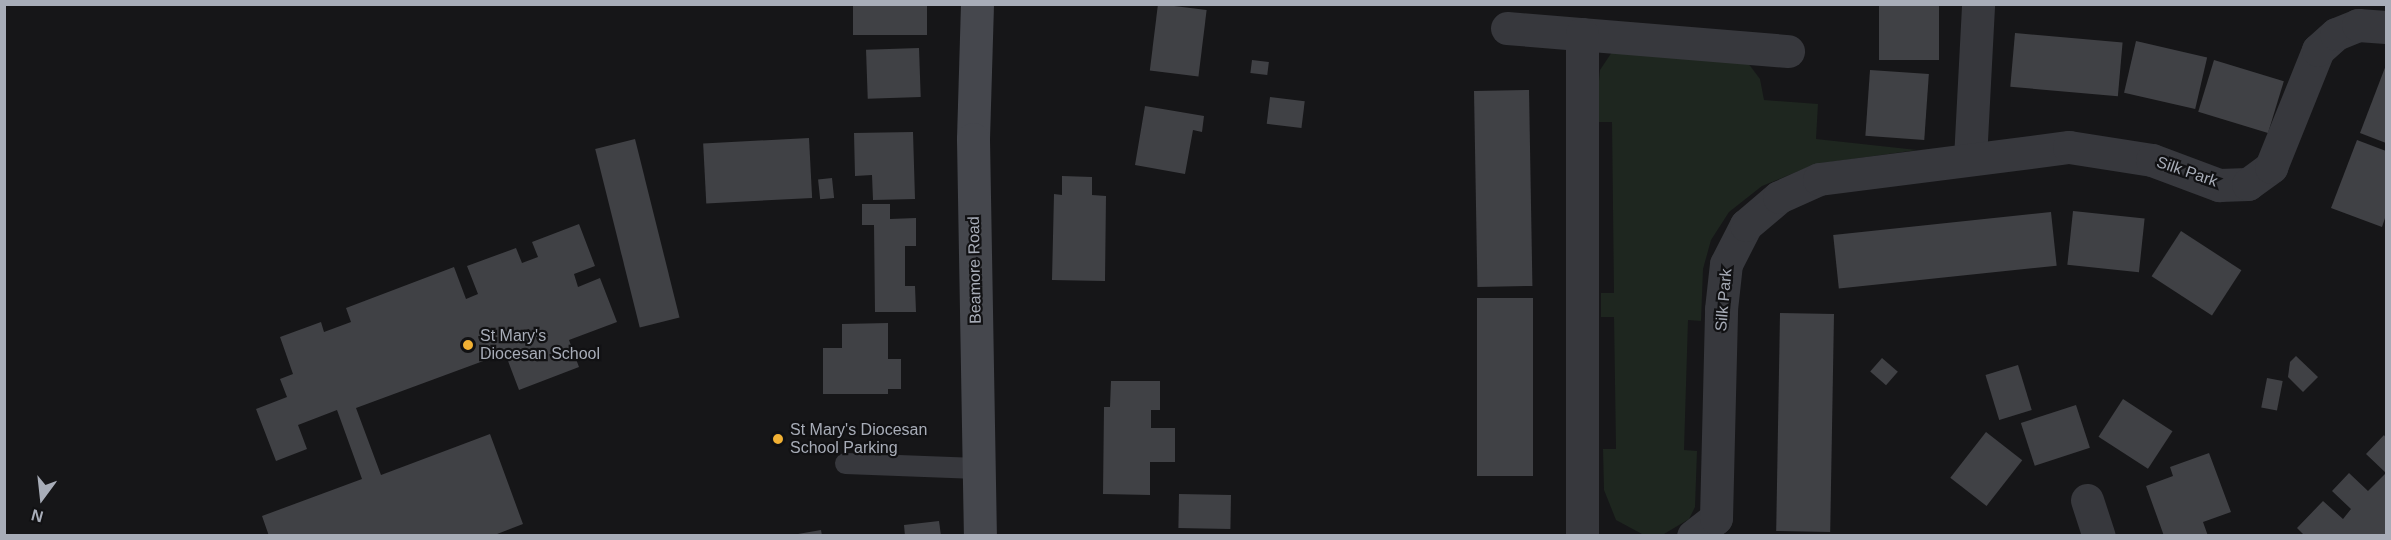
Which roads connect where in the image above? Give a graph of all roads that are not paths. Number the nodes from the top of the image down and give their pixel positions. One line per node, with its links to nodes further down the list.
1 (977, 4): 9 (main road, Beamore Road)
2 (1978, 4): 7 (street)
3 (2386, 27): 7 (street, Silk Park)
4 (1507, 28): 5 (street)
5 (1582, 34): 6 (street); 12 (street)
6 (1788, 51)
7 (1970, 159): 13 (street, Silk Park)
8 (844, 464): 9 (lane)
9 (977, 468): 11 (main road, Beamore Road)
10 (2087, 500): 14 (street)
11 (980, 536)
12 (1582, 536)
13 (1693, 536)
14 (2099, 536)

